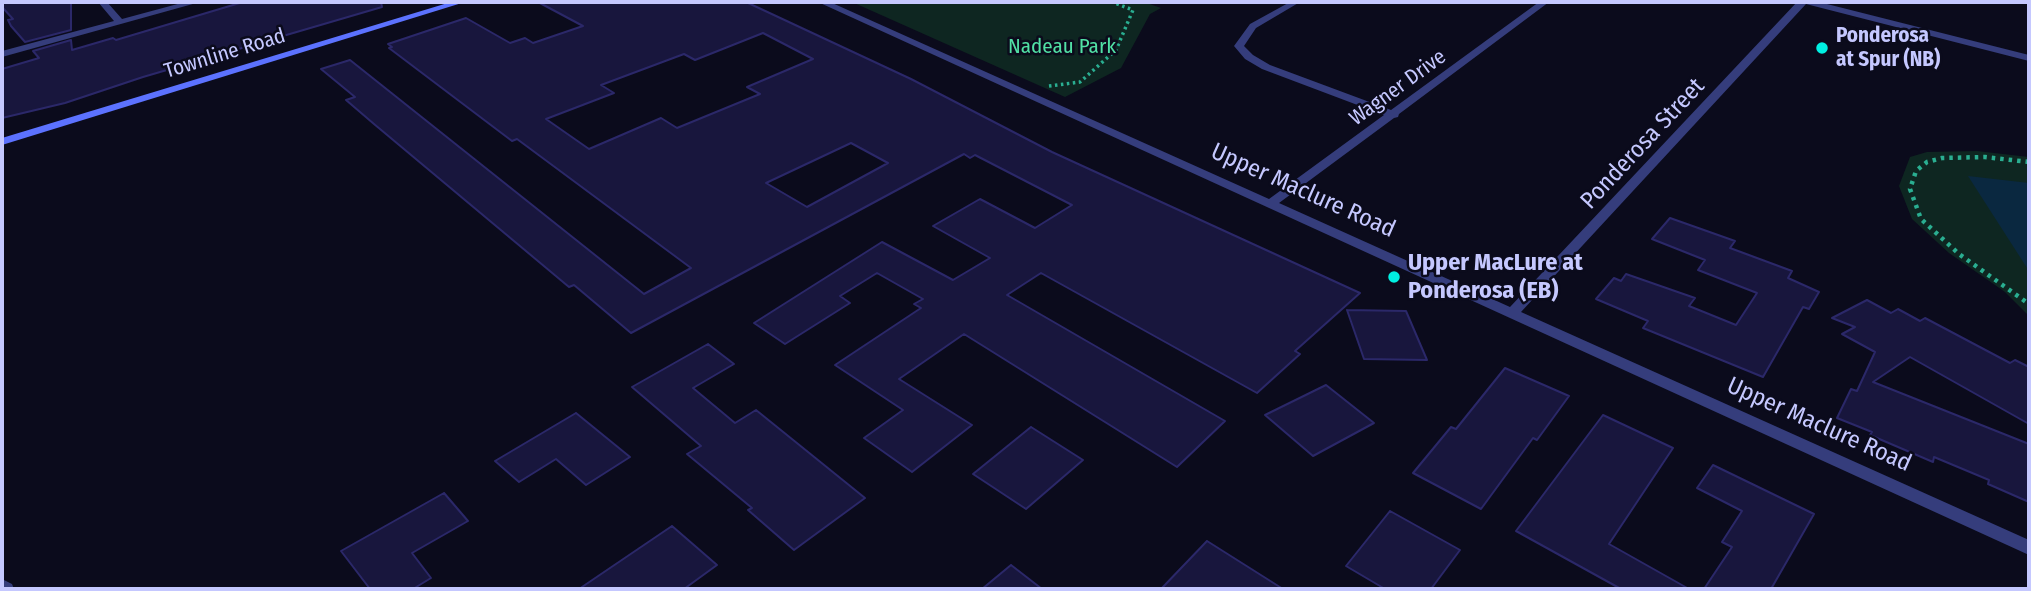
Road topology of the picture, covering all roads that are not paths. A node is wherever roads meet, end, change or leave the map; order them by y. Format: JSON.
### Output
{"nodes":[{"id":1,"x":102,"y":2,"type":"edge"},
{"id":2,"x":195,"y":2,"type":"edge"},
{"id":3,"x":460,"y":2,"type":"edge"},
{"id":4,"x":823,"y":2,"type":"edge"},
{"id":5,"x":1296,"y":2,"type":"edge"},
{"id":6,"x":1545,"y":2,"type":"edge"},
{"id":7,"x":1802,"y":2,"type":"edge"},
{"id":8,"x":1809,"y":2,"type":"edge"},
{"id":9,"x":120,"y":22,"type":"junction"},
{"id":10,"x":2,"y":54,"type":"edge"},
{"id":11,"x":2029,"y":58,"type":"edge"},
{"id":12,"x":1394,"y":115,"type":"junction"},
{"id":13,"x":2,"y":142,"type":"edge"},
{"id":14,"x":1271,"y":203,"type":"junction"},
{"id":15,"x":1512,"y":313,"type":"junction"},
{"id":16,"x":2029,"y":548,"type":"edge"}],
"edges":[{"from":1,"to":9,"type":"street"},
{"from":2,"to":9,"type":"street"},
{"from":3,"to":13,"type":"street","name":"Townline Road"},
{"from":4,"to":14,"type":"street","name":"Upper Maclure Road"},
{"from":5,"to":12,"type":"street"},
{"from":6,"to":12,"type":"street","name":"Wagner Drive"},
{"from":7,"to":15,"type":"street","name":"Ponderosa Street"},
{"from":8,"to":11,"type":"street"},
{"from":9,"to":10,"type":"street"},
{"from":12,"to":14,"type":"street","name":"Wagner Drive"},
{"from":14,"to":15,"type":"street","name":"Upper Maclure Road"},
{"from":15,"to":16,"type":"street","name":"Upper Maclure Road"}]}
